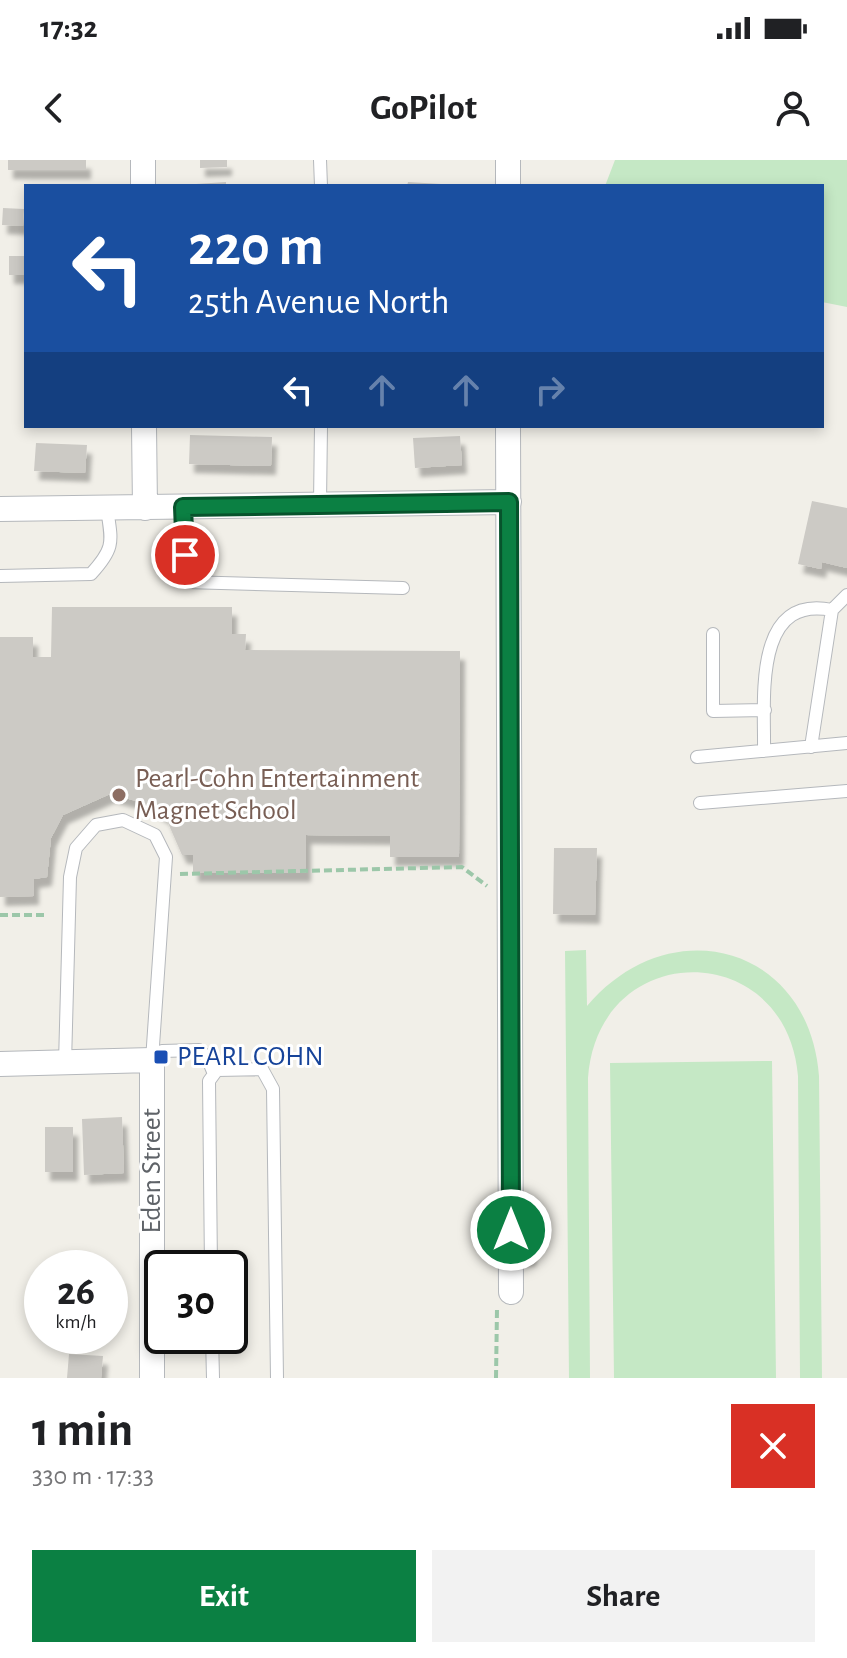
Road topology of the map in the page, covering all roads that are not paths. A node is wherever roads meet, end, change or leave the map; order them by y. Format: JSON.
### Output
{"nodes":[{"id":1,"x":143,"y":160,"type":"edge"},
{"id":2,"x":320,"y":160,"type":"edge"},
{"id":3,"x":508,"y":160,"type":"edge"},
{"id":4,"x":143,"y":184,"type":"edge"},
{"id":5,"x":321,"y":184,"type":"edge"},
{"id":6,"x":508,"y":184,"type":"edge"},
{"id":7,"x":144,"y":428,"type":"edge"},
{"id":8,"x":321,"y":428,"type":"edge"},
{"id":9,"x":508,"y":428,"type":"edge"},
{"id":10,"x":509,"y":502,"type":"junction"},
{"id":11,"x":320,"y":503,"type":"junction"},
{"id":12,"x":183,"y":507,"type":"junction"},
{"id":13,"x":145,"y":508,"type":"junction"},
{"id":14,"x":0,"y":509,"type":"edge"},
{"id":15,"x":107,"y":509,"type":"junction"},
{"id":16,"x":0,"y":576,"type":"edge"},
{"id":17,"x":403,"y":588,"type":"dead end"},
{"id":18,"x":847,"y":595,"type":"edge"},
{"id":19,"x":832,"y":610,"type":"junction"},
{"id":20,"x":713,"y":634,"type":"dead end"},
{"id":21,"x":765,"y":710,"type":"junction"},
{"id":22,"x":847,"y":743,"type":"edge"},
{"id":23,"x":811,"y":747,"type":"junction"},
{"id":24,"x":764,"y":751,"type":"junction"},
{"id":25,"x":697,"y":757,"type":"dead end"},
{"id":26,"x":847,"y":791,"type":"edge"},
{"id":27,"x":700,"y":803,"type":"dead end"},
{"id":28,"x":152,"y":1060,"type":"junction"},
{"id":29,"x":65,"y":1063,"type":"junction"},
{"id":30,"x":0,"y":1064,"type":"edge"},
{"id":31,"x":214,"y":1074,"type":"junction"},
{"id":32,"x":211,"y":1250,"type":"edge"},
{"id":33,"x":511,"y":1292,"type":"road end"},
{"id":34,"x":212,"y":1354,"type":"edge"},
{"id":35,"x":152,"y":1378,"type":"edge"},
{"id":36,"x":213,"y":1378,"type":"edge"},
{"id":37,"x":277,"y":1378,"type":"edge"}],
"edges":[{"from":1,"to":4,"type":"street"},
{"from":2,"to":5,"type":"lane"},
{"from":3,"to":6,"type":"street"},
{"from":7,"to":13,"type":"street"},
{"from":8,"to":11,"type":"lane"},
{"from":9,"to":10,"type":"street"},
{"from":10,"to":11,"type":"street"},
{"from":10,"to":33,"type":"street"},
{"from":11,"to":12,"type":"street"},
{"from":12,"to":13,"type":"street"},
{"from":12,"to":17,"type":"lane"},
{"from":13,"to":15,"type":"street"},
{"from":14,"to":15,"type":"street"},
{"from":15,"to":16,"type":"lane"},
{"from":18,"to":19,"type":"lane"},
{"from":19,"to":21,"type":"lane"},
{"from":19,"to":23,"type":"lane"},
{"from":20,"to":21,"type":"lane"},
{"from":21,"to":24,"type":"lane"},
{"from":22,"to":23,"type":"lane"},
{"from":23,"to":24,"type":"lane"},
{"from":24,"to":25,"type":"lane"},
{"from":26,"to":27,"type":"lane"},
{"from":28,"to":29,"type":"street"},
{"from":28,"to":29,"type":"lane"},
{"from":28,"to":31,"type":"lane"},
{"from":28,"to":35,"type":"street","name":"Eden Street"},
{"from":29,"to":30,"type":"street"},
{"from":31,"to":32,"type":"lane"},
{"from":31,"to":37,"type":"lane"},
{"from":34,"to":36,"type":"lane"}]}
